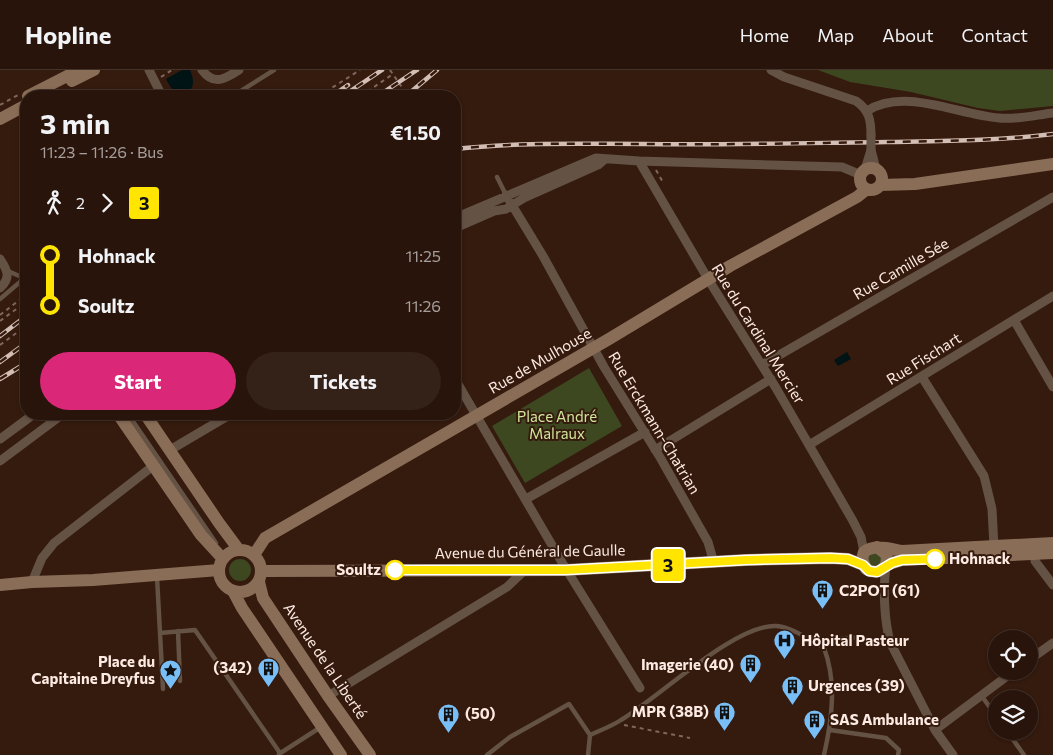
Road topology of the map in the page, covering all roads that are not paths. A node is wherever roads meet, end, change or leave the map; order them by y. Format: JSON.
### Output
{"nodes":[{"id":1,"x":79,"y":70,"type":"edge"},
{"id":2,"x":94,"y":70,"type":"edge"},
{"id":3,"x":149,"y":70,"type":"edge"},
{"id":4,"x":202,"y":70,"type":"edge"},
{"id":5,"x":239,"y":70,"type":"edge"},
{"id":6,"x":274,"y":70,"type":"edge"},
{"id":7,"x":771,"y":70,"type":"edge"},
{"id":8,"x":40,"y":90,"type":"edge"},
{"id":9,"x":55,"y":90,"type":"edge"},
{"id":10,"x":159,"y":90,"type":"edge"},
{"id":11,"x":242,"y":90,"type":"edge"},
{"id":12,"x":20,"y":101,"type":"edge"},
{"id":13,"x":20,"y":108,"type":"edge"},
{"id":14,"x":0,"y":111,"type":"edge"},
{"id":15,"x":866,"y":111,"type":"junction"},
{"id":16,"x":1053,"y":113,"type":"edge"},
{"id":17,"x":0,"y":118,"type":"edge"},
{"id":18,"x":605,"y":160,"type":"junction"},
{"id":19,"x":640,"y":162,"type":"junction"},
{"id":20,"x":1053,"y":164,"type":"edge"},
{"id":21,"x":497,"y":177,"type":"dead end"},
{"id":22,"x":870,"y":178,"type":"junction"},
{"id":23,"x":506,"y":195,"type":"junction"},
{"id":24,"x":1053,"y":197,"type":"edge"},
{"id":25,"x":512,"y":206,"type":"junction"},
{"id":26,"x":461,"y":215,"type":"edge"},
{"id":27,"x":461,"y":225,"type":"edge"},
{"id":28,"x":0,"y":260,"type":"edge"},
{"id":29,"x":5,"y":272,"type":"edge"},
{"id":30,"x":20,"y":277,"type":"edge"},
{"id":31,"x":708,"y":279,"type":"junction"},
{"id":32,"x":20,"y":282,"type":"edge"},
{"id":33,"x":0,"y":288,"type":"edge"},
{"id":34,"x":1053,"y":296,"type":"edge"},
{"id":35,"x":0,"y":299,"type":"edge"},
{"id":36,"x":1014,"y":320,"type":"junction"},
{"id":37,"x":593,"y":348,"type":"junction"},
{"id":38,"x":762,"y":365,"type":"junction"},
{"id":39,"x":922,"y":377,"type":"junction"},
{"id":40,"x":770,"y":379,"type":"junction"},
{"id":41,"x":1053,"y":387,"type":"edge"},
{"id":42,"x":461,"y":389,"type":"edge"},
{"id":43,"x":477,"y":416,"type":"junction"},
{"id":44,"x":26,"y":420,"type":"edge"},
{"id":45,"x":55,"y":420,"type":"edge"},
{"id":46,"x":122,"y":420,"type":"edge"},
{"id":47,"x":132,"y":420,"type":"edge"},
{"id":48,"x":148,"y":420,"type":"edge"},
{"id":49,"x":221,"y":420,"type":"edge"},
{"id":50,"x":644,"y":432,"type":"junction"},
{"id":51,"x":0,"y":439,"type":"edge"},
{"id":52,"x":809,"y":445,"type":"junction"},
{"id":53,"x":170,"y":450,"type":"junction"},
{"id":54,"x":655,"y":450,"type":"junction"},
{"id":55,"x":0,"y":461,"type":"edge"},
{"id":56,"x":153,"y":466,"type":"junction"},
{"id":57,"x":526,"y":499,"type":"junction"},
{"id":58,"x":853,"y":521,"type":"junction"},
{"id":59,"x":1053,"y":543,"type":"edge"},
{"id":60,"x":877,"y":547,"type":"junction"},
{"id":61,"x":994,"y":547,"type":"junction"},
{"id":62,"x":238,"y":550,"type":"junction"},
{"id":63,"x":864,"y":552,"type":"junction"},
{"id":64,"x":1053,"y":553,"type":"edge"},
{"id":65,"x":1036,"y":554,"type":"junction"},
{"id":66,"x":254,"y":555,"type":"junction"},
{"id":67,"x":830,"y":558,"type":"junction"},
{"id":68,"x":222,"y":562,"type":"junction"},
{"id":69,"x":714,"y":562,"type":"junction"},
{"id":70,"x":886,"y":565,"type":"junction"},
{"id":71,"x":866,"y":568,"type":"junction"},
{"id":72,"x":525,"y":570,"type":"junction"},
{"id":73,"x":566,"y":570,"type":"junction"},
{"id":74,"x":156,"y":576,"type":"junction"},
{"id":75,"x":260,"y":576,"type":"junction"},
{"id":76,"x":93,"y":580,"type":"junction"},
{"id":77,"x":32,"y":582,"type":"junction"},
{"id":78,"x":0,"y":585,"type":"edge"},
{"id":79,"x":1053,"y":585,"type":"edge"},
{"id":80,"x":0,"y":591,"type":"edge"},
{"id":81,"x":233,"y":591,"type":"junction"},
{"id":82,"x":886,"y":602,"type":"junction"},
{"id":83,"x":178,"y":631,"type":"junction"},
{"id":84,"x":160,"y":633,"type":"junction"},
{"id":85,"x":863,"y":637,"type":"dead end"},
{"id":86,"x":1053,"y":643,"type":"edge"},
{"id":87,"x":824,"y":648,"type":"junction"},
{"id":88,"x":1038,"y":654,"type":"edge"},
{"id":89,"x":1002,"y":680,"type":"edge"},
{"id":90,"x":180,"y":681,"type":"dead end"},
{"id":91,"x":640,"y":688,"type":"dead end"},
{"id":92,"x":163,"y":689,"type":"dead end"},
{"id":93,"x":981,"y":695,"type":"junction"},
{"id":94,"x":328,"y":696,"type":"junction"},
{"id":95,"x":988,"y":705,"type":"edge"},
{"id":96,"x":322,"y":727,"type":"junction"},
{"id":97,"x":830,"y":730,"type":"junction"},
{"id":98,"x":934,"y":730,"type":"junction"},
{"id":99,"x":590,"y":735,"type":"junction"},
{"id":100,"x":1013,"y":740,"type":"edge"},
{"id":101,"x":279,"y":754,"type":"edge"},
{"id":102,"x":341,"y":755,"type":"edge"},
{"id":103,"x":370,"y":755,"type":"edge"},
{"id":104,"x":487,"y":755,"type":"edge"},
{"id":105,"x":588,"y":755,"type":"edge"},
{"id":106,"x":824,"y":755,"type":"edge"},
{"id":107,"x":898,"y":755,"type":"edge"},
{"id":108,"x":953,"y":755,"type":"edge"},
{"id":109,"x":1024,"y":755,"type":"edge"}],
"edges":[{"from":1,"to":8,"type":"main road"},
{"from":2,"to":9,"type":"main road"},
{"from":3,"to":10,"type":"street"},
{"from":4,"to":5,"type":"street"},
{"from":6,"to":11,"type":"lane"},
{"from":7,"to":15,"type":"street"},
{"from":12,"to":14,"type":"main road"},
{"from":13,"to":17,"type":"main road"},
{"from":15,"to":16,"type":"street"},
{"from":15,"to":22,"type":"street","bridge":true},
{"from":18,"to":19,"type":"street"},
{"from":18,"to":23,"type":"street"},
{"from":18,"to":25,"type":"street"},
{"from":19,"to":22,"type":"street"},
{"from":19,"to":31,"type":"street","name":"Rue du Cardinal Mercier"},
{"from":20,"to":22,"type":"main road"},
{"from":21,"to":23,"type":"lane"},
{"from":22,"to":31,"type":"main road","name":"Rue de Mulhouse"},
{"from":23,"to":25,"type":"street","name":"Rue Erckmann-Chatrian"},
{"from":23,"to":26,"type":"street"},
{"from":24,"to":38,"type":"street","name":"Rue Camille Sée"},
{"from":25,"to":27,"type":"street"},
{"from":25,"to":37,"type":"street","name":"Rue Erckmann-Chatrian"},
{"from":28,"to":29,"type":"street"},
{"from":29,"to":30,"type":"lane"},
{"from":29,"to":33,"type":"street"},
{"from":31,"to":37,"type":"main road","name":"Rue de Mulhouse"},
{"from":31,"to":38,"type":"street","name":"Rue du Cardinal Mercier"},
{"from":32,"to":35,"type":"lane"},
{"from":34,"to":36,"type":"street","name":"Rue Fischart"},
{"from":36,"to":39,"type":"street","name":"Rue Fischart"},
{"from":36,"to":41,"type":"street"},
{"from":37,"to":43,"type":"main road","name":"Rue de Mulhouse"},
{"from":37,"to":50,"type":"street","name":"Rue Erckmann-Chatrian"},
{"from":38,"to":40,"type":"street","name":"Rue du Cardinal Mercier"},
{"from":39,"to":52,"type":"street","name":"Rue Fischart"},
{"from":39,"to":61,"type":"street"},
{"from":40,"to":52,"type":"street","name":"Rue du Cardinal Mercier"},
{"from":40,"to":54,"type":"street"},
{"from":42,"to":43,"type":"street"},
{"from":43,"to":57,"type":"street"},
{"from":43,"to":66,"type":"main road","name":"Rue de Mulhouse"},
{"from":44,"to":51,"type":"street"},
{"from":45,"to":55,"type":"street"},
{"from":46,"to":56,"type":"main road"},
{"from":47,"to":68,"type":"lane"},
{"from":48,"to":53,"type":"main road"},
{"from":49,"to":53,"type":"street"},
{"from":50,"to":54,"type":"street","name":"Rue Erckmann-Chatrian"},
{"from":50,"to":57,"type":"street"},
{"from":52,"to":58,"type":"street","name":"Rue du Cardinal Mercier"},
{"from":53,"to":62,"type":"main road"},
{"from":54,"to":69,"type":"street","name":"Rue Erckmann-Chatrian"},
{"from":56,"to":68,"type":"main road"},
{"from":56,"to":77,"type":"street"},
{"from":57,"to":73,"type":"street"},
{"from":58,"to":60,"type":"street","name":"Rue du Cardinal Mercier"},
{"from":58,"to":63,"type":"street","name":"Rue du Cardinal Mercier"},
{"from":59,"to":61,"type":"main road"},
{"from":60,"to":61,"type":"main road"},
{"from":60,"to":63,"type":"main road"},
{"from":60,"to":70,"type":"main road"},
{"from":62,"to":66,"type":"main road"},
{"from":62,"to":68,"type":"main road"},
{"from":63,"to":67,"type":"main road","name":"Avenue du Général de Gaulle"},
{"from":63,"to":71,"type":"main road"},
{"from":64,"to":65,"type":"main road"},
{"from":65,"to":70,"type":"main road"},
{"from":65,"to":79,"type":"street"},
{"from":66,"to":75,"type":"main road"},
{"from":67,"to":69,"type":"main road","name":"Avenue du Général de Gaulle"},
{"from":67,"to":71,"type":"main road","name":"Avenue du Général de Gaulle"},
{"from":68,"to":74,"type":"main road"},
{"from":68,"to":81,"type":"main road"},
{"from":69,"to":73,"type":"main road","name":"Avenue du Général de Gaulle"},
{"from":70,"to":71,"type":"main road"},
{"from":70,"to":82,"type":"street"},
{"from":71,"to":82,"type":"street"},
{"from":72,"to":73,"type":"main road","name":"Avenue du Général de Gaulle"},
{"from":72,"to":75,"type":"main road","name":"Avenue du Général de Gaulle"},
{"from":72,"to":94,"type":"street"},
{"from":73,"to":91,"type":"street"},
{"from":74,"to":76,"type":"main road"},
{"from":74,"to":84,"type":"lane"},
{"from":75,"to":81,"type":"main road"},
{"from":75,"to":94,"type":"main road","name":"Avenue de la Liberté"},
{"from":76,"to":77,"type":"main road"},
{"from":76,"to":80,"type":"main road"},
{"from":77,"to":78,"type":"main road"},
{"from":81,"to":96,"type":"main road"},
{"from":82,"to":98,"type":"street"},
{"from":83,"to":84,"type":"lane"},
{"from":83,"to":90,"type":"lane"},
{"from":83,"to":101,"type":"lane"},
{"from":84,"to":92,"type":"lane"},
{"from":85,"to":87,"type":"lane"},
{"from":86,"to":88,"type":"street"},
{"from":87,"to":97,"type":"lane"},
{"from":87,"to":99,"type":"lane"},
{"from":89,"to":93,"type":"street"},
{"from":93,"to":95,"type":"lane"},
{"from":93,"to":98,"type":"street"},
{"from":94,"to":103,"type":"main road","name":"Avenue de la Liberté"},
{"from":96,"to":101,"type":"lane"},
{"from":96,"to":102,"type":"main road"},
{"from":97,"to":106,"type":"lane"},
{"from":97,"to":107,"type":"lane"},
{"from":98,"to":108,"type":"street"},
{"from":99,"to":104,"type":"lane"},
{"from":99,"to":105,"type":"lane"},
{"from":100,"to":109,"type":"lane"}]}
